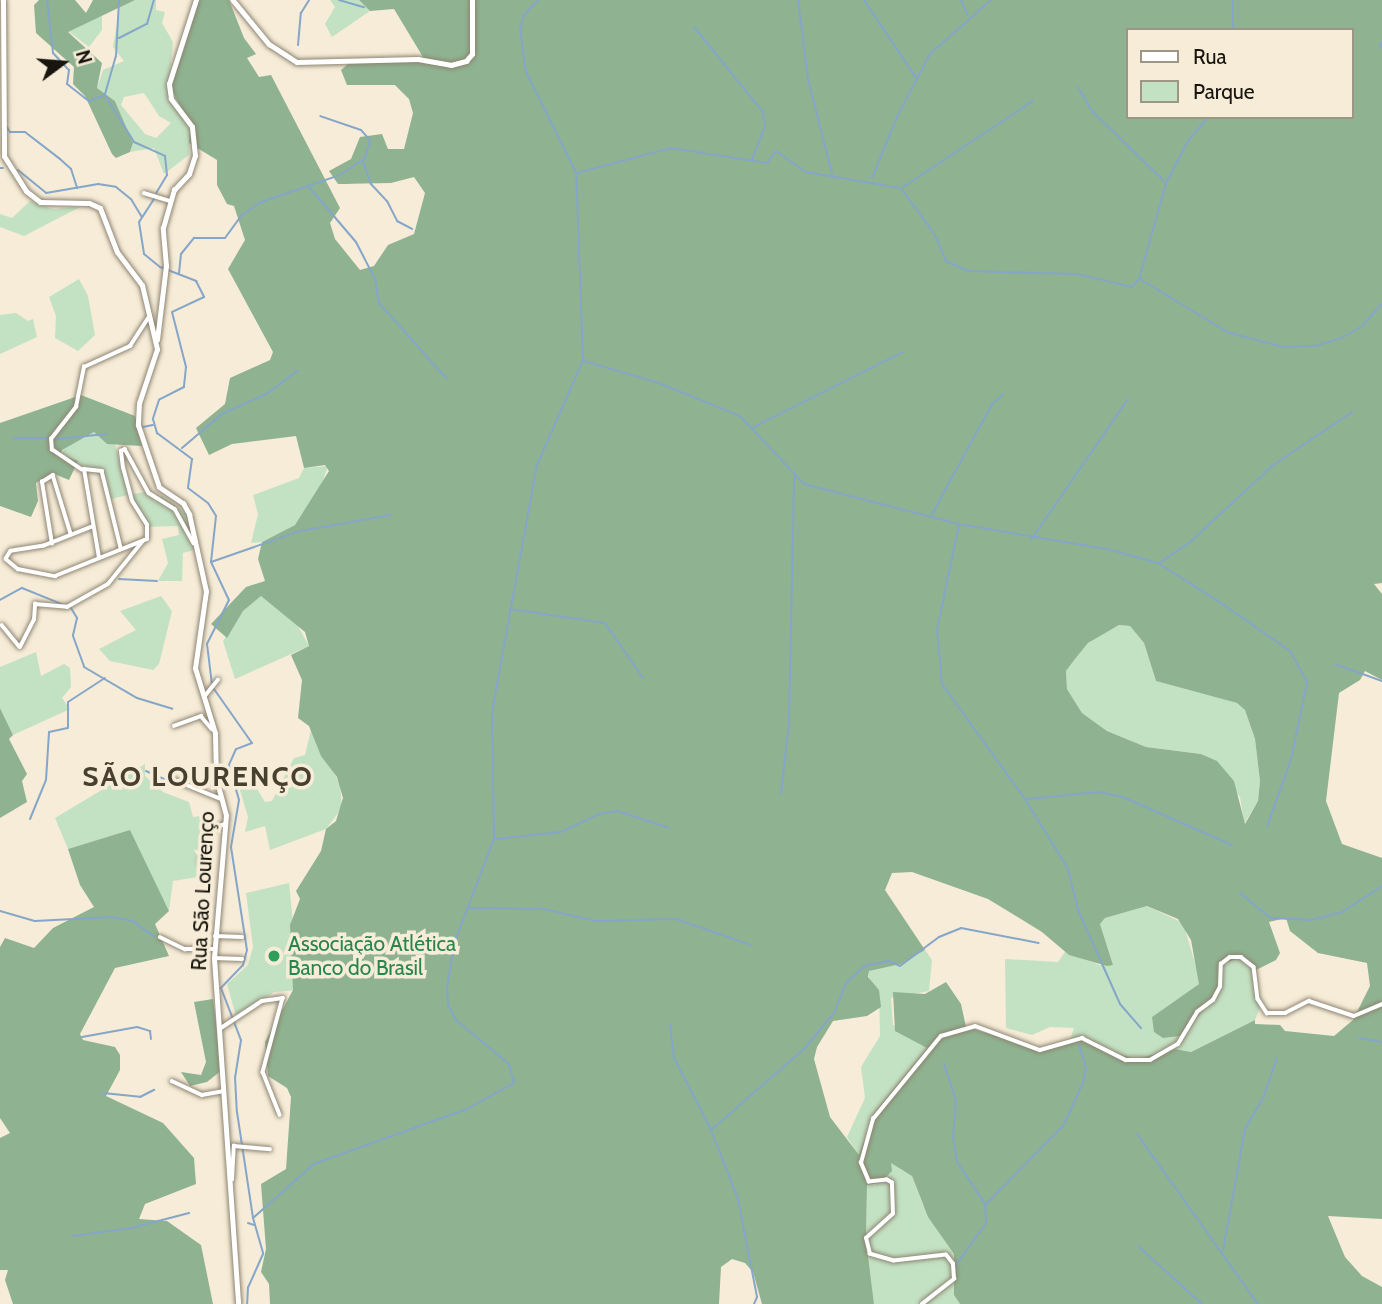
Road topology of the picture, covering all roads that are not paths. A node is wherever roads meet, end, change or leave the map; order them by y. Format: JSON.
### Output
{"nodes":[{"id":1,"x":3,"y":0,"type":"edge"},
{"id":2,"x":195,"y":0,"type":"edge"},
{"id":3,"x":233,"y":0,"type":"edge"},
{"id":4,"x":472,"y":0,"type":"edge"},
{"id":5,"x":144,"y":193,"type":"dead end"},
{"id":6,"x":171,"y":201,"type":"junction"},
{"id":7,"x":151,"y":313,"type":"junction"},
{"id":8,"x":157,"y":340,"type":"junction"},
{"id":9,"x":82,"y":470,"type":"junction"},
{"id":10,"x":92,"y":527,"type":"junction"},
{"id":11,"x":71,"y":534,"type":"junction"},
{"id":12,"x":143,"y":541,"type":"junction"},
{"id":13,"x":52,"y":544,"type":"junction"},
{"id":14,"x":121,"y":548,"type":"junction"},
{"id":15,"x":197,"y":548,"type":"junction"},
{"id":16,"x":99,"y":558,"type":"junction"},
{"id":17,"x":2,"y":625,"type":"dead end"},
{"id":18,"x":217,"y":682,"type":"dead end"},
{"id":19,"x":204,"y":697,"type":"junction"},
{"id":20,"x":174,"y":726,"type":"dead end"},
{"id":21,"x":215,"y":733,"type":"junction"},
{"id":22,"x":172,"y":779,"type":"dead end"},
{"id":23,"x":223,"y":800,"type":"junction"},
{"id":24,"x":225,"y":824,"type":"junction"},
{"id":25,"x":201,"y":863,"type":"dead end"},
{"id":26,"x":215,"y":936,"type":"junction"},
{"id":27,"x":160,"y":937,"type":"dead end"},
{"id":28,"x":242,"y":937,"type":"dead end"},
{"id":29,"x":214,"y":949,"type":"junction"},
{"id":30,"x":214,"y":958,"type":"junction"},
{"id":31,"x":242,"y":960,"type":"dead end"},
{"id":32,"x":1382,"y":1004,"type":"edge"},
{"id":33,"x":221,"y":1028,"type":"junction"},
{"id":34,"x":172,"y":1080,"type":"dead end"},
{"id":35,"x":226,"y":1090,"type":"junction"},
{"id":36,"x":280,"y":1115,"type":"dead end"},
{"id":37,"x":270,"y":1149,"type":"dead end"},
{"id":38,"x":232,"y":1180,"type":"junction"},
{"id":39,"x":239,"y":1304,"type":"edge"},
{"id":40,"x":922,"y":1304,"type":"edge"}],
"edges":[{"from":1,"to":7,"type":"main road"},
{"from":2,"to":6,"type":"street"},
{"from":3,"to":4,"type":"street"},
{"from":5,"to":6,"type":"street"},
{"from":6,"to":8,"type":"street"},
{"from":7,"to":8,"type":"main road"},
{"from":7,"to":9,"type":"street"},
{"from":8,"to":15,"type":"main road","name":"Rua São Lourenço"},
{"from":9,"to":10,"type":"street"},
{"from":9,"to":14,"type":"street"},
{"from":10,"to":11,"type":"street"},
{"from":10,"to":16,"type":"street"},
{"from":11,"to":13,"type":"street"},
{"from":11,"to":13,"type":"street"},
{"from":12,"to":14,"type":"street"},
{"from":12,"to":15,"type":"street"},
{"from":12,"to":17,"type":"street"},
{"from":13,"to":16,"type":"street"},
{"from":14,"to":16,"type":"street"},
{"from":15,"to":19,"type":"main road","name":"Rua São Lourenço"},
{"from":18,"to":19,"type":"street"},
{"from":19,"to":21,"type":"main road","name":"Rua São Lourenço"},
{"from":20,"to":21,"type":"street"},
{"from":21,"to":23,"type":"main road","name":"Rua São Lourenço"},
{"from":22,"to":23,"type":"street"},
{"from":23,"to":24,"type":"main road","name":"Rua São Lourenço"},
{"from":24,"to":25,"type":"street"},
{"from":24,"to":26,"type":"main road","name":"Rua São Lourenço"},
{"from":26,"to":28,"type":"street"},
{"from":26,"to":29,"type":"main road","name":"Rua São Lourenço"},
{"from":27,"to":29,"type":"street"},
{"from":29,"to":30,"type":"main road","name":"Rua São Lourenço"},
{"from":30,"to":31,"type":"street"},
{"from":30,"to":33,"type":"main road","name":"Rua São Lourenço"},
{"from":32,"to":40,"type":"street"},
{"from":33,"to":35,"type":"main road","name":"Rua São Lourenço"},
{"from":33,"to":36,"type":"street"},
{"from":34,"to":35,"type":"street"},
{"from":35,"to":38,"type":"main road","name":"Rua São Lourenço"},
{"from":37,"to":38,"type":"street"},
{"from":38,"to":39,"type":"main road","name":"Rua São Lourenço"}]}
